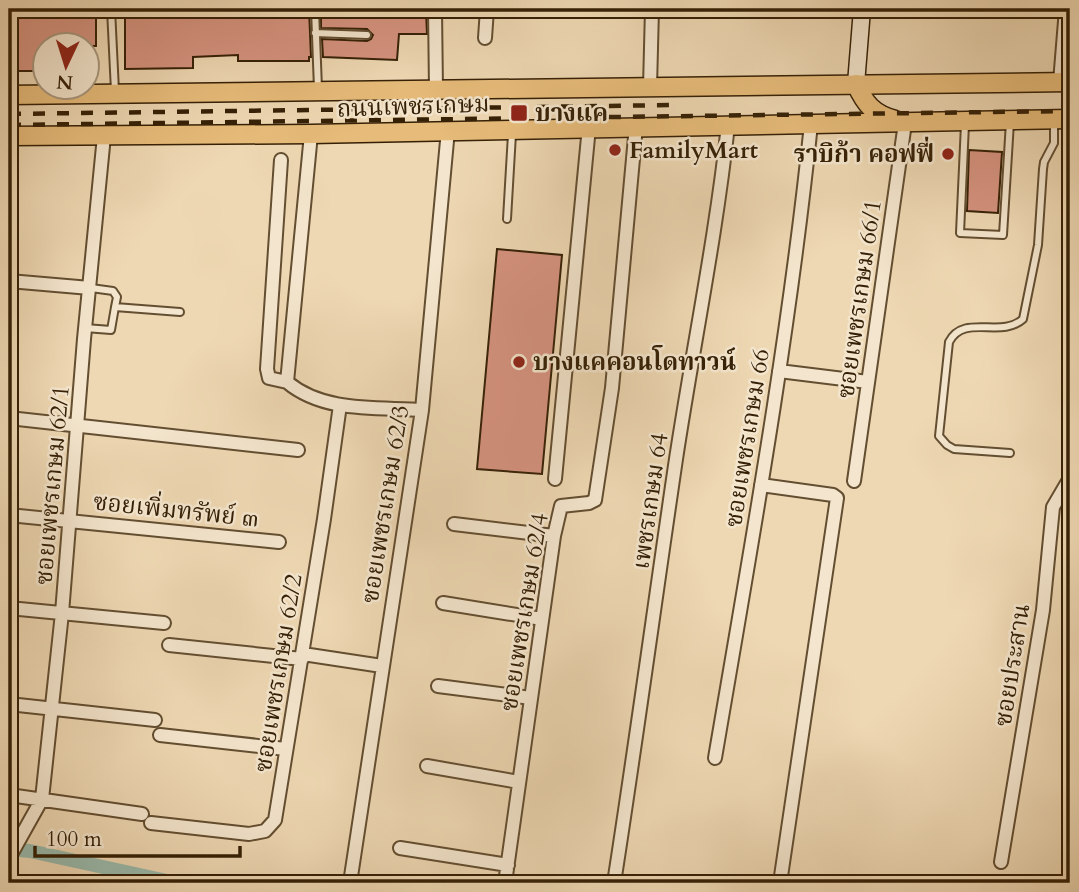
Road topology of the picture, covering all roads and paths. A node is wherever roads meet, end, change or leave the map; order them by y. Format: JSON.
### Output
{"nodes":[{"id":1,"x":111,"y":9,"type":"edge"},
{"id":2,"x":315,"y":9,"type":"edge"},
{"id":3,"x":435,"y":9,"type":"edge"},
{"id":4,"x":487,"y":9,"type":"edge"},
{"id":5,"x":652,"y":9,"type":"edge"},
{"id":6,"x":862,"y":9,"type":"edge"},
{"id":7,"x":1066,"y":9,"type":"edge"},
{"id":8,"x":315,"y":33,"type":"junction"},
{"id":9,"x":367,"y":36,"type":"dead end"},
{"id":10,"x":485,"y":38,"type":"dead end"},
{"id":11,"x":1065,"y":82,"type":"edge"},
{"id":12,"x":856,"y":85,"type":"junction"},
{"id":13,"x":650,"y":87,"type":"junction"},
{"id":14,"x":436,"y":90,"type":"junction"},
{"id":15,"x":318,"y":91,"type":"junction"},
{"id":16,"x":115,"y":93,"type":"junction"},
{"id":17,"x":9,"y":95,"type":"edge"},
{"id":18,"x":1062,"y":119,"type":"edge"},
{"id":19,"x":1010,"y":120,"type":"junction"},
{"id":20,"x":965,"y":122,"type":"junction"},
{"id":21,"x":905,"y":123,"type":"junction"},
{"id":22,"x":811,"y":124,"type":"junction"},
{"id":23,"x":728,"y":125,"type":"junction"},
{"id":24,"x":636,"y":126,"type":"junction"},
{"id":25,"x":589,"y":127,"type":"junction"},
{"id":26,"x":512,"y":128,"type":"junction"},
{"id":27,"x":448,"y":130,"type":"junction"},
{"id":28,"x":311,"y":134,"type":"junction"},
{"id":29,"x":9,"y":136,"type":"edge"},
{"id":30,"x":104,"y":136,"type":"junction"},
{"id":31,"x":281,"y":160,"type":"dead end"},
{"id":32,"x":507,"y":219,"type":"dead end"},
{"id":33,"x":9,"y":281,"type":"edge"},
{"id":34,"x":90,"y":288,"type":"junction"},
{"id":35,"x":272,"y":293,"type":"junction"},
{"id":36,"x":295,"y":294,"type":"junction"},
{"id":37,"x":116,"y":307,"type":"junction"},
{"id":38,"x":180,"y":312,"type":"dead end"},
{"id":39,"x":86,"y":328,"type":"junction"},
{"id":40,"x":268,"y":341,"type":"junction"},
{"id":41,"x":290,"y":342,"type":"junction"},
{"id":42,"x":779,"y":371,"type":"junction"},
{"id":43,"x":287,"y":382,"type":"junction"},
{"id":44,"x":868,"y":382,"type":"junction"},
{"id":45,"x":340,"y":405,"type":"junction"},
{"id":46,"x":422,"y":410,"type":"junction"},
{"id":47,"x":9,"y":418,"type":"edge"},
{"id":48,"x":78,"y":426,"type":"junction"},
{"id":49,"x":298,"y":450,"type":"dead end"},
{"id":50,"x":1010,"y":453,"type":"dead end"},
{"id":51,"x":1070,"y":478,"type":"edge"},
{"id":52,"x":555,"y":479,"type":"dead end"},
{"id":53,"x":854,"y":481,"type":"dead end"},
{"id":54,"x":761,"y":485,"type":"junction"},
{"id":55,"x":9,"y":515,"type":"edge"},
{"id":56,"x":70,"y":521,"type":"junction"},
{"id":57,"x":454,"y":524,"type":"dead end"},
{"id":58,"x":554,"y":536,"type":"junction"},
{"id":59,"x":279,"y":542,"type":"dead end"},
{"id":60,"x":443,"y":603,"type":"dead end"},
{"id":61,"x":9,"y":608,"type":"edge"},
{"id":62,"x":62,"y":614,"type":"junction"},
{"id":63,"x":542,"y":619,"type":"junction"},
{"id":64,"x":163,"y":623,"type":"dead end"},
{"id":65,"x":169,"y":645,"type":"dead end"},
{"id":66,"x":302,"y":657,"type":"junction"},
{"id":67,"x":382,"y":666,"type":"junction"},
{"id":68,"x":438,"y":685,"type":"dead end"},
{"id":69,"x":531,"y":698,"type":"junction"},
{"id":70,"x":9,"y":704,"type":"edge"},
{"id":71,"x":52,"y":709,"type":"junction"},
{"id":72,"x":155,"y":719,"type":"dead end"},
{"id":73,"x":160,"y":735,"type":"dead end"},
{"id":74,"x":286,"y":749,"type":"junction"},
{"id":75,"x":715,"y":758,"type":"dead end"},
{"id":76,"x":427,"y":766,"type":"dead end"},
{"id":77,"x":519,"y":782,"type":"junction"},
{"id":78,"x":9,"y":795,"type":"edge"},
{"id":79,"x":42,"y":799,"type":"junction"},
{"id":80,"x":400,"y":848,"type":"dead end"},
{"id":81,"x":9,"y":858,"type":"edge"},
{"id":82,"x":1001,"y":862,"type":"dead end"},
{"id":83,"x":508,"y":865,"type":"junction"},
{"id":84,"x":781,"y":882,"type":"edge"},
{"id":85,"x":350,"y":883,"type":"edge"},
{"id":86,"x":505,"y":883,"type":"edge"},
{"id":87,"x":614,"y":883,"type":"edge"}],
"edges":[{"from":1,"to":16,"type":"lane"},
{"from":2,"to":8,"type":"lane"},
{"from":3,"to":14,"type":"street"},
{"from":4,"to":10,"type":"street"},
{"from":5,"to":13,"type":"street"},
{"from":6,"to":12,"type":"main road"},
{"from":7,"to":11,"type":"street"},
{"from":8,"to":9,"type":"lane"},
{"from":8,"to":15,"type":"lane"},
{"from":11,"to":12,"type":"main road","name":"ถนนเพชรเกษม"},
{"from":12,"to":13,"type":"main road","name":"ถนนเพชรเกษม"},
{"from":12,"to":21,"type":"main road"},
{"from":13,"to":14,"type":"main road","name":"ถนนเพชรเกษม"},
{"from":14,"to":15,"type":"main road","name":"ถนนเพชรเกษม"},
{"from":15,"to":16,"type":"main road","name":"ถนนเพชรเกษม"},
{"from":16,"to":17,"type":"main road","name":"ถนนเพชรเกษม"},
{"from":18,"to":19,"type":"main road","name":"ถนนเพชรเกษม"},
{"from":18,"to":50,"type":"lane"},
{"from":19,"to":20,"type":"main road","name":"ถนนเพชรเกษม"},
{"from":19,"to":20,"type":"lane"},
{"from":20,"to":21,"type":"main road","name":"ถนนเพชรเกษม"},
{"from":21,"to":22,"type":"main road","name":"ถนนเพชรเกษม"},
{"from":21,"to":44,"type":"street","name":"ซอยเพชรเกษม 66/1"},
{"from":22,"to":23,"type":"main road","name":"ถนนเพชรเกษม"},
{"from":22,"to":42,"type":"street","name":"ซอยเพชรเกษม 66"},
{"from":23,"to":24,"type":"main road","name":"ถนนเพชรเกษม"},
{"from":23,"to":87,"type":"street","name":"เพชรเกษม 64"},
{"from":24,"to":25,"type":"main road","name":"ถนนเพชรเกษม"},
{"from":24,"to":58,"type":"street","name":"ซอยเพชรเกษม 62/4"},
{"from":25,"to":26,"type":"main road","name":"ถนนเพชรเกษม"},
{"from":25,"to":52,"type":"street"},
{"from":26,"to":27,"type":"main road","name":"ถนนเพชรเกษม"},
{"from":26,"to":32,"type":"lane"},
{"from":27,"to":28,"type":"main road","name":"ถนนเพชรเกษม"},
{"from":27,"to":46,"type":"street","name":"ซอยเพชรเกษม 62/3"},
{"from":28,"to":30,"type":"main road","name":"ถนนเพชรเกษม"},
{"from":28,"to":36,"type":"street"},
{"from":29,"to":30,"type":"main road","name":"ถนนเพชรเกษม"},
{"from":30,"to":34,"type":"street","name":"ซอยเพชรเกษม 62/1"},
{"from":31,"to":35,"type":"street"},
{"from":33,"to":34,"type":"street"},
{"from":34,"to":37,"type":"lane"},
{"from":34,"to":39,"type":"street","name":"ซอยเพชรเกษม 62/1"},
{"from":35,"to":36,"type":"street"},
{"from":35,"to":40,"type":"street"},
{"from":36,"to":41,"type":"street"},
{"from":37,"to":38,"type":"lane"},
{"from":37,"to":39,"type":"lane"},
{"from":39,"to":48,"type":"street","name":"ซอยเพชรเกษม 62/1"},
{"from":40,"to":41,"type":"street"},
{"from":40,"to":43,"type":"street"},
{"from":41,"to":43,"type":"street"},
{"from":42,"to":44,"type":"street"},
{"from":42,"to":54,"type":"street","name":"ซอยเพชรเกษม 66"},
{"from":43,"to":45,"type":"street"},
{"from":44,"to":53,"type":"street","name":"ซอยเพชรเกษม 66/1"},
{"from":45,"to":46,"type":"street"},
{"from":45,"to":66,"type":"street","name":"ซอยเพชรเกษม 62/2"},
{"from":46,"to":67,"type":"street","name":"ซอยเพชรเกษม 62/3"},
{"from":47,"to":48,"type":"street"},
{"from":48,"to":49,"type":"street"},
{"from":48,"to":56,"type":"street","name":"ซอยเพชรเกษม 62/1"},
{"from":51,"to":82,"type":"street","name":"ซอยประสาน"},
{"from":54,"to":75,"type":"street","name":"ซอยเพชรเกษม 66"},
{"from":54,"to":84,"type":"street"},
{"from":55,"to":56,"type":"street","name":"ซอยเพิ่มทรัพย์ ๓"},
{"from":56,"to":59,"type":"street","name":"ซอยเพิ่มทรัพย์ ๓"},
{"from":56,"to":62,"type":"street","name":"ซอยเพชรเกษม 62/1"},
{"from":57,"to":58,"type":"street"},
{"from":58,"to":63,"type":"street","name":"ซอยเพชรเกษม 62/4"},
{"from":60,"to":63,"type":"street"},
{"from":61,"to":62,"type":"street"},
{"from":62,"to":64,"type":"street"},
{"from":62,"to":71,"type":"street","name":"ซอยเพชรเกษม 62/1"},
{"from":63,"to":69,"type":"street","name":"ซอยเพชรเกษม 62/4"},
{"from":65,"to":66,"type":"street"},
{"from":66,"to":67,"type":"street"},
{"from":66,"to":74,"type":"street","name":"ซอยเพชรเกษม 62/2"},
{"from":67,"to":85,"type":"street","name":"ซอยเพชรเกษม 62/3"},
{"from":68,"to":69,"type":"street"},
{"from":69,"to":77,"type":"street","name":"ซอยเพชรเกษม 62/4"},
{"from":70,"to":71,"type":"street"},
{"from":71,"to":72,"type":"street"},
{"from":71,"to":79,"type":"street","name":"ซอยเพชรเกษม 62/1"},
{"from":73,"to":74,"type":"street"},
{"from":74,"to":79,"type":"street","name":"ซอยเพชรเกษม 62/2"},
{"from":76,"to":77,"type":"street"},
{"from":77,"to":83,"type":"street","name":"ซอยเพชรเกษม 62/4"},
{"from":78,"to":79,"type":"street"},
{"from":79,"to":81,"type":"street","name":"ซอยเพชรเกษม 62/1"},
{"from":80,"to":83,"type":"street"},
{"from":83,"to":86,"type":"street","name":"ซอยเพชรเกษม 62/4"}]}
